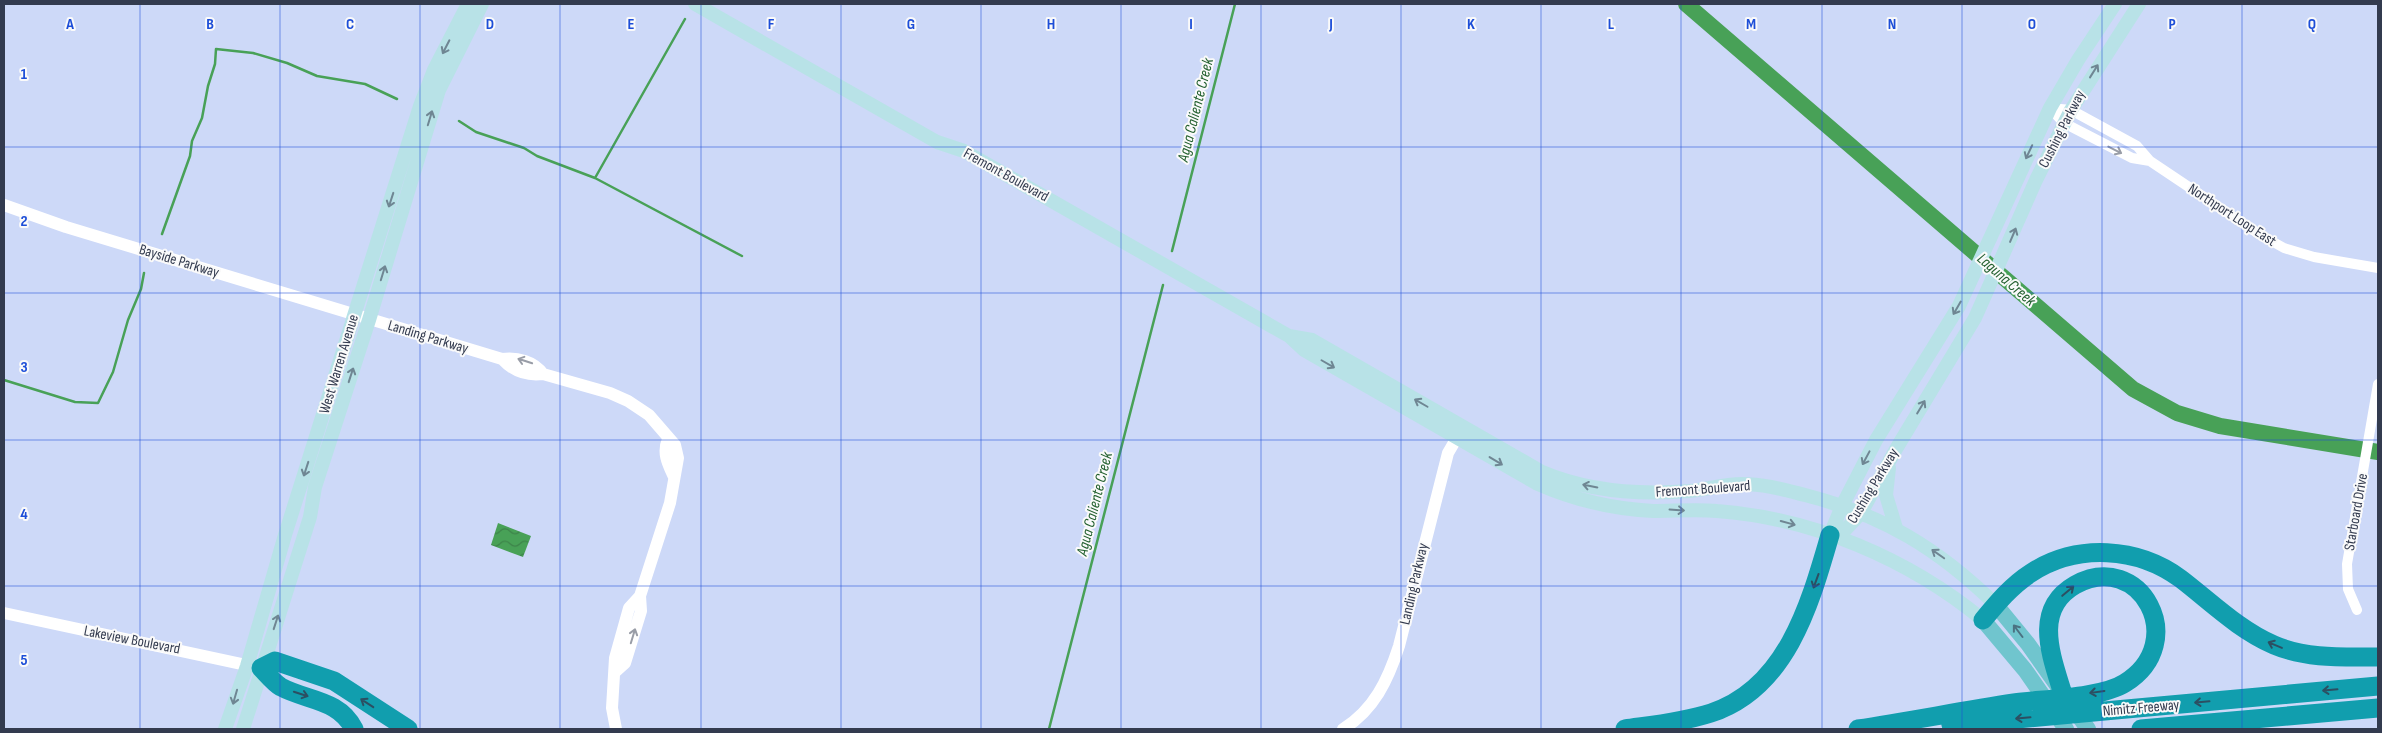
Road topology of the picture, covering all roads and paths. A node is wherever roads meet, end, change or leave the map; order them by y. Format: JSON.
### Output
{"nodes":[{"id":1,"x":468,"y":4,"type":"edge"},
{"id":2,"x":482,"y":4,"type":"edge"},
{"id":3,"x":695,"y":4,"type":"edge"},
{"id":4,"x":2115,"y":4,"type":"edge"},
{"id":5,"x":2138,"y":4,"type":"edge"},
{"id":6,"x":2050,"y":108,"type":"junction"},
{"id":7,"x":2071,"y":110,"type":"junction"},
{"id":8,"x":2064,"y":123,"type":"junction"},
{"id":9,"x":2150,"y":161,"type":"junction"},
{"id":10,"x":4,"y":205,"type":"edge"},
{"id":11,"x":2378,"y":268,"type":"edge"},
{"id":12,"x":354,"y":316,"type":"junction"},
{"id":13,"x":369,"y":320,"type":"junction"},
{"id":14,"x":2378,"y":384,"type":"edge"},
{"id":15,"x":1460,"y":432,"type":"junction"},
{"id":16,"x":1896,"y":449,"type":"junction"},
{"id":17,"x":1692,"y":491,"type":"junction"},
{"id":18,"x":1637,"y":493,"type":"junction"},
{"id":19,"x":1604,"y":506,"type":"junction"},
{"id":20,"x":1842,"y":506,"type":"junction"},
{"id":21,"x":1655,"y":511,"type":"junction"},
{"id":22,"x":1861,"y":513,"type":"junction"},
{"id":23,"x":1896,"y":528,"type":"junction"},
{"id":24,"x":1830,"y":535,"type":"junction"},
{"id":25,"x":1996,"y":604,"type":"junction"},
{"id":26,"x":2357,"y":610,"type":"dead end"},
{"id":27,"x":4,"y":613,"type":"edge"},
{"id":28,"x":1983,"y":620,"type":"junction"},
{"id":29,"x":2378,"y":657,"type":"edge"},
{"id":30,"x":2045,"y":659,"type":"junction"},
{"id":31,"x":254,"y":667,"type":"junction"},
{"id":32,"x":2378,"y":686,"type":"edge"},
{"id":33,"x":2062,"y":690,"type":"joint"},
{"id":34,"x":2378,"y":708,"type":"edge"},
{"id":35,"x":2378,"y":720,"type":"edge"},
{"id":36,"x":225,"y":729,"type":"edge"},
{"id":37,"x":243,"y":729,"type":"edge"},
{"id":38,"x":354,"y":729,"type":"edge"},
{"id":39,"x":408,"y":729,"type":"edge"},
{"id":40,"x":616,"y":729,"type":"edge"},
{"id":41,"x":1343,"y":729,"type":"edge"},
{"id":42,"x":1625,"y":729,"type":"edge"},
{"id":43,"x":1858,"y":729,"type":"edge"},
{"id":44,"x":1904,"y":729,"type":"edge"},
{"id":45,"x":2066,"y":729,"type":"edge"},
{"id":46,"x":2088,"y":729,"type":"edge"},
{"id":47,"x":2141,"y":729,"type":"edge"},
{"id":48,"x":2272,"y":729,"type":"edge"}],
"edges":[{"from":1,"to":12,"type":"main road","name":"West Warren Avenue","one_way":true},
{"from":13,"to":2,"type":"main road","name":"West Warren Avenue","one_way":true},
{"from":3,"to":15,"type":"main road","name":"Fremont Boulevard"},
{"from":4,"to":6,"type":"main road","name":"Cushing Parkway"},
{"from":7,"to":5,"type":"main road","name":"Cushing Parkway","one_way":true},
{"from":6,"to":7,"type":"street","name":"Northport Loop East"},
{"from":6,"to":8,"type":"street","name":"Northport Loop East"},
{"from":6,"to":20,"type":"main road","name":"Cushing Parkway","one_way":true},
{"from":7,"to":8,"type":"main road","name":"Cushing Parkway"},
{"from":7,"to":9,"type":"street","name":"Northport Loop East"},
{"from":8,"to":9,"type":"street","name":"Northport Loop East","one_way":true},
{"from":16,"to":8,"type":"main road","name":"Cushing Parkway","one_way":true},
{"from":9,"to":11,"type":"street","name":"Northport Loop East"},
{"from":10,"to":12,"type":"street","name":"Bayside Parkway"},
{"from":12,"to":13,"type":"street","name":"Landing Parkway"},
{"from":12,"to":31,"type":"main road","name":"West Warren Avenue","one_way":true},
{"from":31,"to":13,"type":"main road","name":"West Warren Avenue","one_way":true},
{"from":13,"to":40,"type":"street","name":"Landing Parkway"},
{"from":14,"to":26,"type":"street","name":"Starboard Drive"},
{"from":18,"to":15,"type":"main road","name":"Fremont Boulevard","one_way":true},
{"from":15,"to":19,"type":"main road","name":"Fremont Boulevard","one_way":true},
{"from":15,"to":41,"type":"street","name":"Landing Parkway"},
{"from":16,"to":22,"type":"main road","name":"Cushing Parkway"},
{"from":16,"to":23,"type":"main road"},
{"from":17,"to":18,"type":"main road","name":"Fremont Boulevard"},
{"from":17,"to":20,"type":"main road","name":"Fremont Boulevard"},
{"from":17,"to":21,"type":"main road"},
{"from":18,"to":19,"type":"main road"},
{"from":19,"to":21,"type":"main road","name":"Fremont Boulevard"},
{"from":20,"to":22,"type":"main road","name":"Fremont Boulevard"},
{"from":20,"to":24,"type":"main road","name":"Cushing Parkway"},
{"from":21,"to":24,"type":"main road","name":"Fremont Boulevard","one_way":true},
{"from":22,"to":23,"type":"main road","name":"Fremont Boulevard"},
{"from":22,"to":24,"type":"main road","name":"Cushing Parkway"},
{"from":25,"to":23,"type":"main road","name":"Fremont Boulevard","one_way":true},
{"from":24,"to":28,"type":"main road","name":"Fremont Boulevard"},
{"from":24,"to":42,"type":"highway","one_way":true},
{"from":25,"to":28,"type":"highway"},
{"from":29,"to":25,"type":"highway","one_way":true},
{"from":30,"to":25,"type":"main road","name":"Fremont Boulevard","one_way":true},
{"from":27,"to":31,"type":"street","name":"Lakeview Boulevard"},
{"from":28,"to":45,"type":"main road","name":"Fremont Boulevard"},
{"from":30,"to":33,"type":"highway"},
{"from":30,"to":43,"type":"highway","one_way":true},
{"from":31,"to":36,"type":"main road","name":"West Warren Avenue","one_way":true},
{"from":31,"to":37,"type":"main road","name":"West Warren Avenue"},
{"from":31,"to":38,"type":"highway","one_way":true},
{"from":39,"to":31,"type":"highway","one_way":true},
{"from":32,"to":44,"type":"highway","name":"Nimitz Freeway","one_way":true},
{"from":33,"to":46,"type":"main road"},
{"from":34,"to":47,"type":"highway"},
{"from":35,"to":48,"type":"highway"}]}
